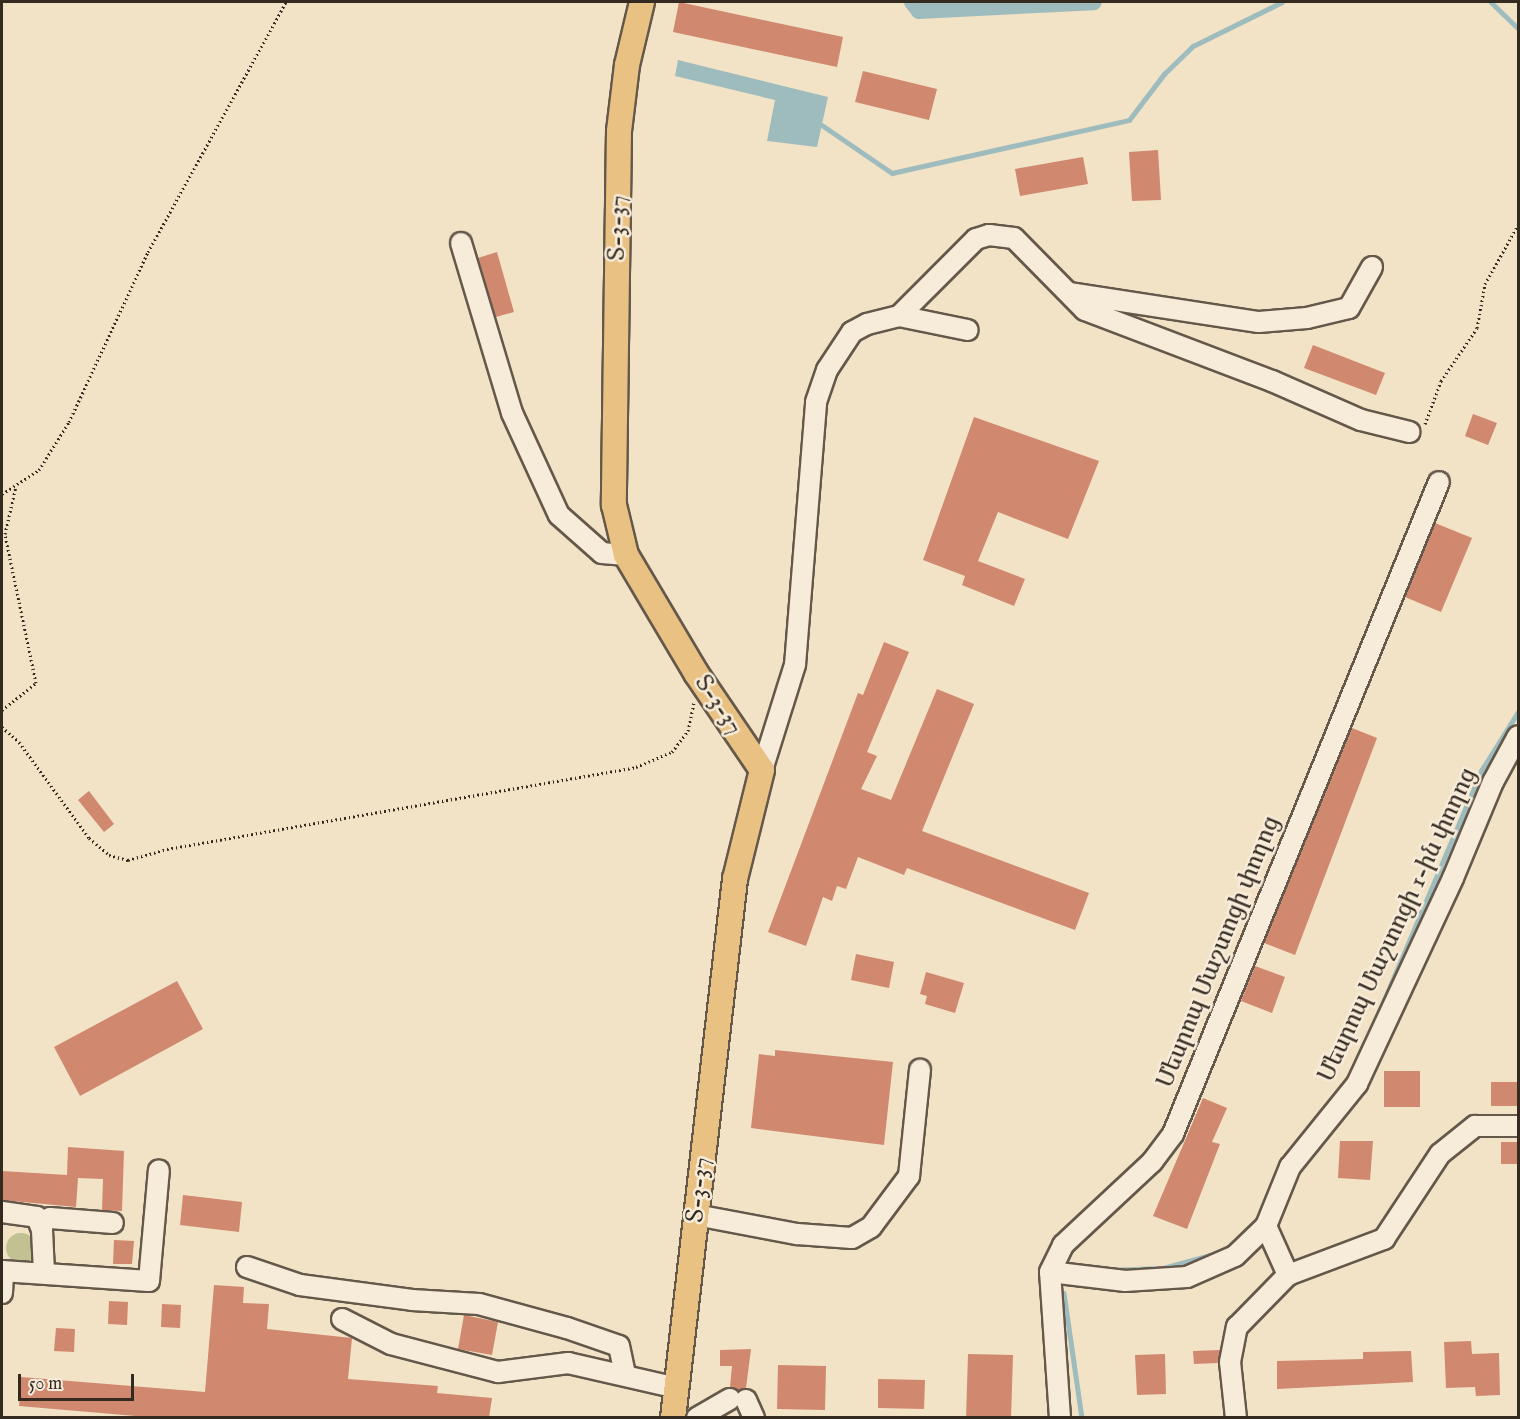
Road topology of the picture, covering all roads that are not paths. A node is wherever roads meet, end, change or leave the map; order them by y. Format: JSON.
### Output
{"nodes":[{"id":1,"x":642,"y":2,"type":"edge"},
{"id":2,"x":461,"y":243,"type":"dead end"},
{"id":3,"x":1372,"y":267,"type":"dead end"},
{"id":4,"x":1069,"y":292,"type":"junction"},
{"id":5,"x":899,"y":316,"type":"junction"},
{"id":6,"x":968,"y":330,"type":"dead end"},
{"id":7,"x":1410,"y":432,"type":"road end"},
{"id":8,"x":1439,"y":482,"type":"dead end"},
{"id":9,"x":626,"y":555,"type":"junction"},
{"id":10,"x":1518,"y":736,"type":"edge"},
{"id":11,"x":762,"y":770,"type":"junction"},
{"id":12,"x":920,"y":1070,"type":"dead end"},
{"id":13,"x":1518,"y":1126,"type":"edge"},
{"id":14,"x":159,"y":1170,"type":"dead end"},
{"id":15,"x":2,"y":1212,"type":"edge"},
{"id":16,"x":696,"y":1215,"type":"junction"},
{"id":17,"x":41,"y":1223,"type":"junction"},
{"id":18,"x":113,"y":1223,"type":"dead end"},
{"id":19,"x":1266,"y":1226,"type":"junction"},
{"id":20,"x":247,"y":1267,"type":"dead end"},
{"id":21,"x":2,"y":1271,"type":"edge"},
{"id":22,"x":44,"y":1272,"type":"junction"},
{"id":23,"x":1050,"y":1272,"type":"junction"},
{"id":24,"x":1288,"y":1275,"type":"junction"},
{"id":25,"x":2,"y":1293,"type":"edge"},
{"id":26,"x":342,"y":1319,"type":"dead end"},
{"id":27,"x":625,"y":1375,"type":"junction"},
{"id":28,"x":677,"y":1388,"type":"junction"},
{"id":29,"x":743,"y":1405,"type":"edge"},
{"id":30,"x":674,"y":1418,"type":"edge"},
{"id":31,"x":697,"y":1418,"type":"edge"},
{"id":32,"x":1060,"y":1418,"type":"edge"},
{"id":33,"x":1236,"y":1418,"type":"edge"}],
"edges":[{"from":1,"to":9,"type":"main road","name":"Տ-3-37","number":"Տ-3-37"},
{"from":2,"to":9,"type":"street"},
{"from":3,"to":4,"type":"street"},
{"from":4,"to":5,"type":"street"},
{"from":4,"to":7,"type":"street"},
{"from":5,"to":6,"type":"street"},
{"from":5,"to":11,"type":"street"},
{"from":8,"to":23,"type":"street","name":"Մեսրոպ Մաշտոցի փողոց"},
{"from":9,"to":11,"type":"main road","name":"Տ-3-37","number":"Տ-3-37"},
{"from":10,"to":19,"type":"street","name":"Մեսրոպ Մաշտոցի 1-ին փողոց"},
{"from":11,"to":16,"type":"main road","name":"Տ-3-37","number":"Տ-3-37"},
{"from":12,"to":16,"type":"street"},
{"from":13,"to":24,"type":"street"},
{"from":14,"to":22,"type":"street"},
{"from":15,"to":17,"type":"street"},
{"from":16,"to":28,"type":"main road","name":"Տ-3-37","number":"Տ-3-37"},
{"from":17,"to":18,"type":"street"},
{"from":17,"to":22,"type":"street"},
{"from":19,"to":23,"type":"street"},
{"from":19,"to":24,"type":"street"},
{"from":20,"to":27,"type":"street"},
{"from":21,"to":22,"type":"street"},
{"from":21,"to":25,"type":"street"},
{"from":23,"to":32,"type":"street","name":"Մեսրոպ Մաշտոցի փողոց"},
{"from":24,"to":33,"type":"street"},
{"from":26,"to":27,"type":"street"},
{"from":27,"to":28,"type":"street"},
{"from":28,"to":30,"type":"main road","name":"Տ-3-37","number":"Տ-3-37"},
{"from":29,"to":31,"type":"street"}]}
